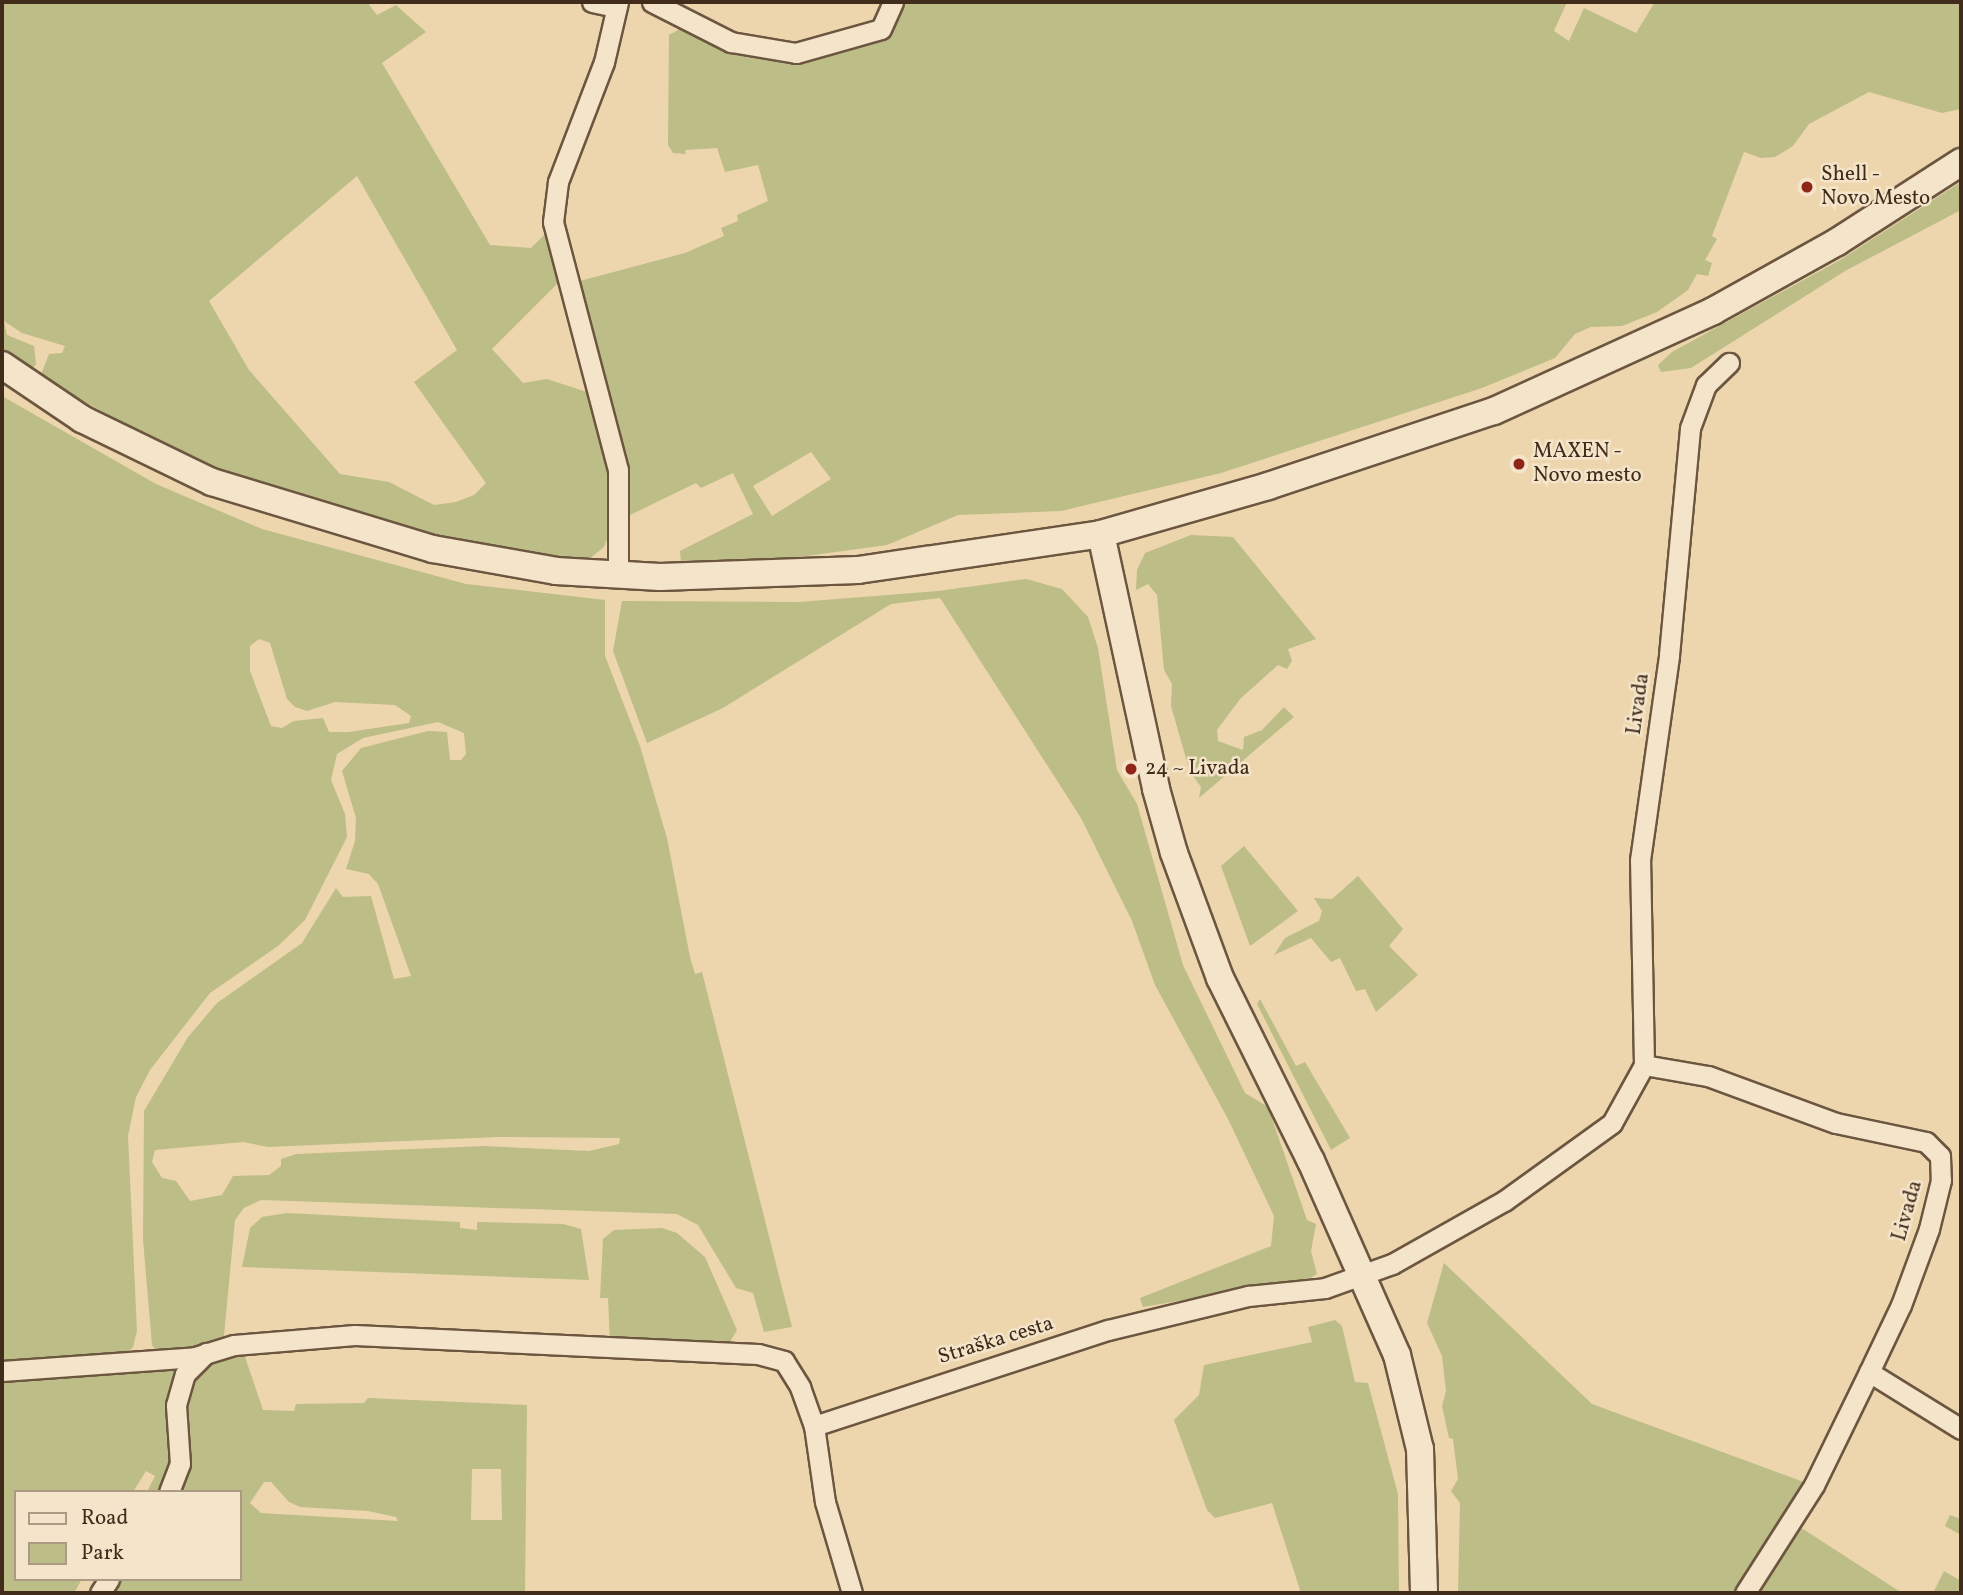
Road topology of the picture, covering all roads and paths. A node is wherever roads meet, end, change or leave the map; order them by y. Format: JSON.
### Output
{"nodes":[{"id":1,"x":592,"y":2,"type":"edge"},
{"id":2,"x":652,"y":2,"type":"edge"},
{"id":3,"x":893,"y":2,"type":"edge"},
{"id":4,"x":617,"y":5,"type":"edge"},
{"id":5,"x":1961,"y":162,"type":"edge"},
{"id":6,"x":1730,"y":363,"type":"dead end"},
{"id":7,"x":2,"y":365,"type":"edge"},
{"id":8,"x":1101,"y":534,"type":"junction"},
{"id":9,"x":618,"y":575,"type":"junction"},
{"id":10,"x":1644,"y":1065,"type":"junction"},
{"id":11,"x":1362,"y":1274,"type":"junction"},
{"id":12,"x":206,"y":1353,"type":"junction"},
{"id":13,"x":2,"y":1371,"type":"edge"},
{"id":14,"x":1869,"y":1372,"type":"junction"},
{"id":15,"x":814,"y":1426,"type":"junction"},
{"id":16,"x":1961,"y":1429,"type":"edge"},
{"id":17,"x":170,"y":1490,"type":"edge"},
{"id":18,"x":852,"y":1593,"type":"edge"},
{"id":19,"x":1424,"y":1593,"type":"edge"},
{"id":20,"x":1745,"y":1593,"type":"edge"}],
"edges":[{"from":1,"to":4,"type":"street"},
{"from":2,"to":3,"type":"street"},
{"from":4,"to":9,"type":"street"},
{"from":5,"to":8,"type":"street"},
{"from":6,"to":10,"type":"street","name":"Livada"},
{"from":7,"to":9,"type":"street"},
{"from":8,"to":9,"type":"street"},
{"from":8,"to":11,"type":"street"},
{"from":10,"to":11,"type":"street"},
{"from":10,"to":14,"type":"street","name":"Livada"},
{"from":11,"to":15,"type":"street","name":"Straška cesta"},
{"from":11,"to":19,"type":"street"},
{"from":12,"to":13,"type":"street"},
{"from":12,"to":15,"type":"street"},
{"from":12,"to":17,"type":"street"},
{"from":14,"to":16,"type":"street"},
{"from":14,"to":20,"type":"street"},
{"from":15,"to":18,"type":"street"}]}
